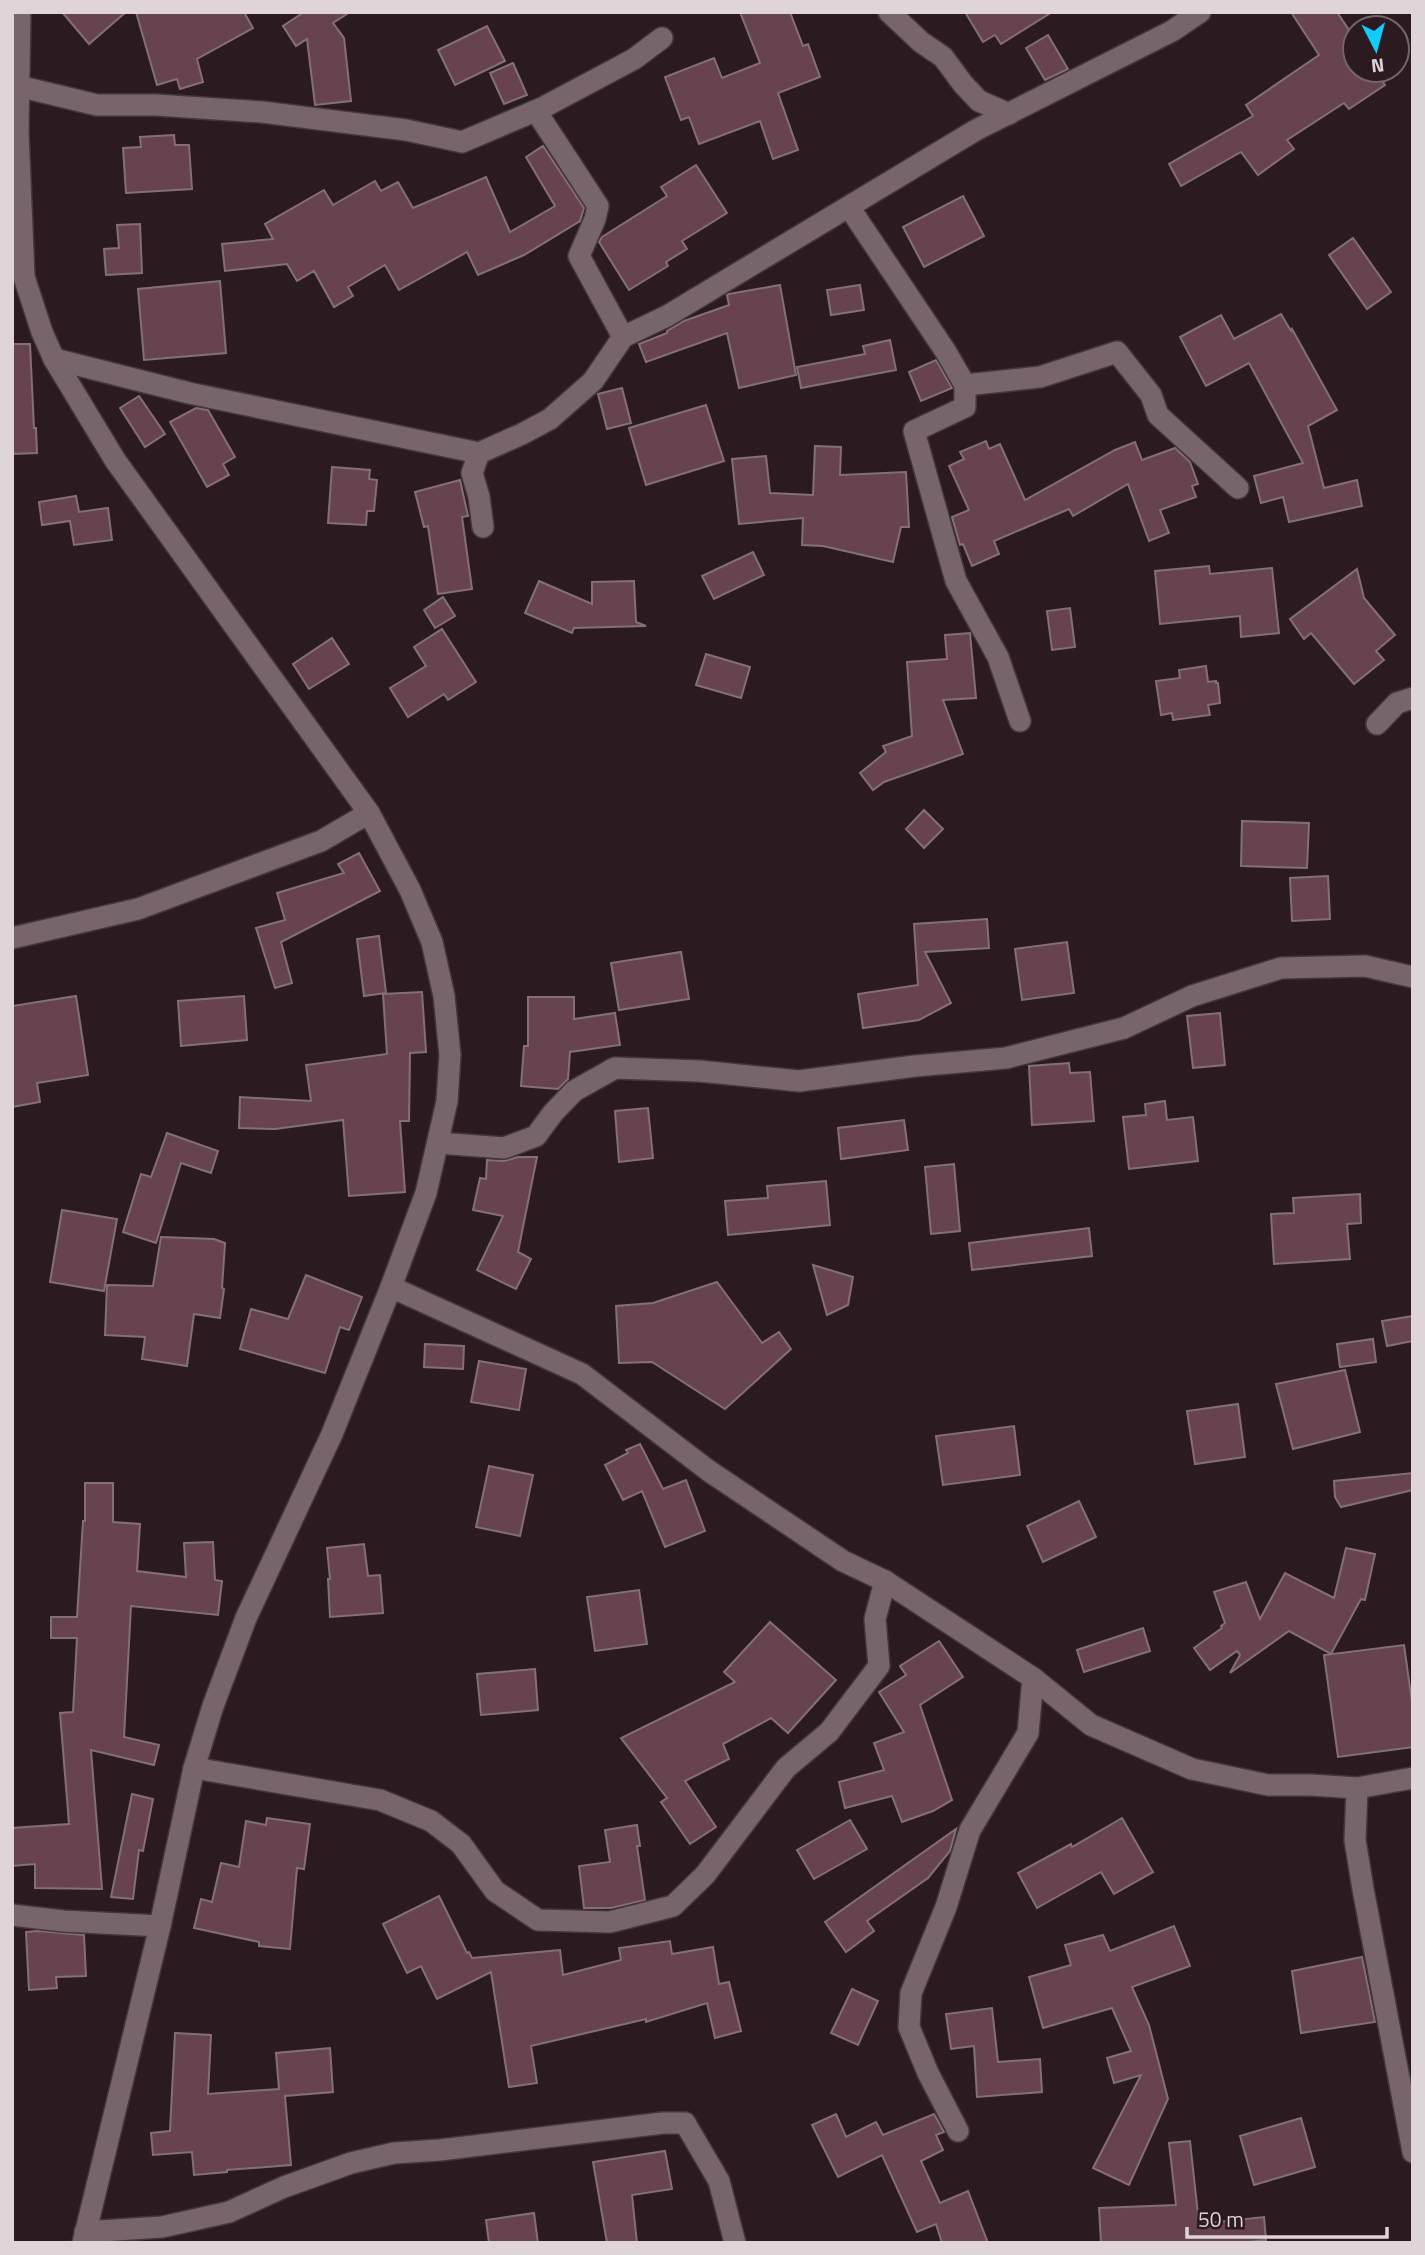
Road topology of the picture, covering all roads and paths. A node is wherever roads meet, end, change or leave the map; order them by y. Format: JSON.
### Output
{"nodes":[{"id":1,"x":20,"y":12,"type":"edge"},
{"id":2,"x":889,"y":12,"type":"edge"},
{"id":3,"x":1200,"y":12,"type":"edge"},
{"id":4,"x":662,"y":38,"type":"dead end"},
{"id":5,"x":18,"y":86,"type":"junction"},
{"id":6,"x":536,"y":111,"type":"junction"},
{"id":7,"x":1009,"y":114,"type":"junction"},
{"id":8,"x":849,"y":207,"type":"junction"},
{"id":9,"x":623,"y":337,"type":"junction"},
{"id":10,"x":54,"y":359,"type":"junction"},
{"id":11,"x":965,"y":385,"type":"junction"},
{"id":12,"x":479,"y":453,"type":"junction"},
{"id":13,"x":1238,"y":488,"type":"dead end"},
{"id":14,"x":483,"y":527,"type":"dead end"},
{"id":15,"x":1413,"y":698,"type":"edge"},
{"id":16,"x":1020,"y":721,"type":"dead end"},
{"id":17,"x":1377,"y":724,"type":"dead end"},
{"id":18,"x":369,"y":813,"type":"junction"},
{"id":19,"x":12,"y":938,"type":"edge"},
{"id":20,"x":1413,"y":978,"type":"edge"},
{"id":21,"x":438,"y":1143,"type":"junction"},
{"id":22,"x":391,"y":1287,"type":"junction"},
{"id":23,"x":885,"y":1581,"type":"junction"},
{"id":24,"x":1033,"y":1678,"type":"junction"},
{"id":25,"x":194,"y":1768,"type":"junction"},
{"id":26,"x":1413,"y":1778,"type":"edge"},
{"id":27,"x":1357,"y":1788,"type":"junction"},
{"id":28,"x":12,"y":1915,"type":"edge"},
{"id":29,"x":160,"y":1926,"type":"junction"},
{"id":30,"x":958,"y":2131,"type":"dead end"},
{"id":31,"x":1413,"y":2152,"type":"edge"},
{"id":32,"x":84,"y":2238,"type":"edge"},
{"id":33,"x":735,"y":2243,"type":"edge"}],
"edges":[{"from":1,"to":5,"type":"street"},
{"from":2,"to":7,"type":"street"},
{"from":3,"to":7,"type":"street"},
{"from":4,"to":6,"type":"street"},
{"from":5,"to":6,"type":"street"},
{"from":5,"to":10,"type":"street"},
{"from":6,"to":9,"type":"street"},
{"from":7,"to":8,"type":"street"},
{"from":8,"to":9,"type":"street"},
{"from":8,"to":11,"type":"street"},
{"from":9,"to":12,"type":"street"},
{"from":10,"to":12,"type":"street"},
{"from":10,"to":18,"type":"street"},
{"from":11,"to":13,"type":"street"},
{"from":11,"to":16,"type":"street"},
{"from":12,"to":14,"type":"street"},
{"from":15,"to":17,"type":"street"},
{"from":18,"to":19,"type":"street"},
{"from":18,"to":21,"type":"street"},
{"from":20,"to":21,"type":"street"},
{"from":21,"to":22,"type":"street"},
{"from":22,"to":23,"type":"street"},
{"from":22,"to":25,"type":"street"},
{"from":23,"to":24,"type":"street"},
{"from":23,"to":25,"type":"street"},
{"from":24,"to":27,"type":"street"},
{"from":24,"to":30,"type":"street"},
{"from":25,"to":29,"type":"street"},
{"from":26,"to":27,"type":"street"},
{"from":27,"to":31,"type":"street"},
{"from":28,"to":29,"type":"street"},
{"from":29,"to":32,"type":"street"},
{"from":32,"to":33,"type":"street"}]}
